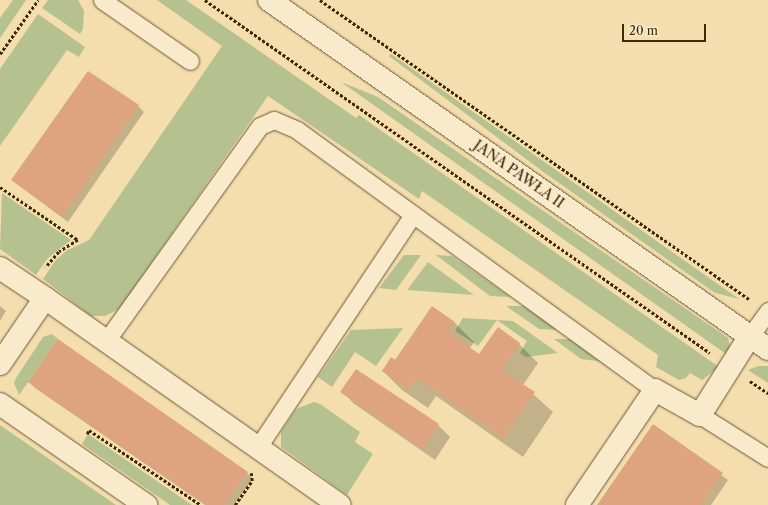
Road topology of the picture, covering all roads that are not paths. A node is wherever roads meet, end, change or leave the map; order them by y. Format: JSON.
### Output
{"nodes":[{"id":1,"x":102,"y":0,"type":"edge"},
{"id":2,"x":269,"y":0,"type":"edge"},
{"id":3,"x":190,"y":61,"type":"dead end"},
{"id":4,"x":413,"y":215,"type":"junction"},
{"id":5,"x":0,"y":268,"type":"edge"},
{"id":6,"x":38,"y":294,"type":"junction"},
{"id":7,"x":768,"y":311,"type":"edge"},
{"id":8,"x":750,"y":336,"type":"junction"},
{"id":9,"x":106,"y":341,"type":"junction"},
{"id":10,"x":768,"y":349,"type":"edge"},
{"id":11,"x":0,"y":364,"type":"edge"},
{"id":12,"x":655,"y":390,"type":"junction"},
{"id":13,"x":0,"y":404,"type":"edge"},
{"id":14,"x":700,"y":415,"type":"junction"},
{"id":15,"x":258,"y":447,"type":"junction"},
{"id":16,"x":768,"y":458,"type":"edge"},
{"id":17,"x":146,"y":505,"type":"edge"},
{"id":18,"x":340,"y":505,"type":"edge"},
{"id":19,"x":577,"y":505,"type":"edge"}],
"edges":[{"from":1,"to":3,"type":"lane"},
{"from":2,"to":8,"type":"street","name":"JANA PAWŁA II"},
{"from":4,"to":9,"type":"lane"},
{"from":4,"to":12,"type":"lane"},
{"from":4,"to":15,"type":"lane"},
{"from":5,"to":6,"type":"street"},
{"from":6,"to":9,"type":"street"},
{"from":6,"to":11,"type":"street"},
{"from":7,"to":8,"type":"lane"},
{"from":8,"to":10,"type":"street","name":"JANA PAWŁA II"},
{"from":8,"to":14,"type":"street"},
{"from":9,"to":15,"type":"street"},
{"from":12,"to":14,"type":"street"},
{"from":12,"to":19,"type":"street"},
{"from":13,"to":17,"type":"street"},
{"from":14,"to":16,"type":"lane"},
{"from":15,"to":18,"type":"street"}]}
